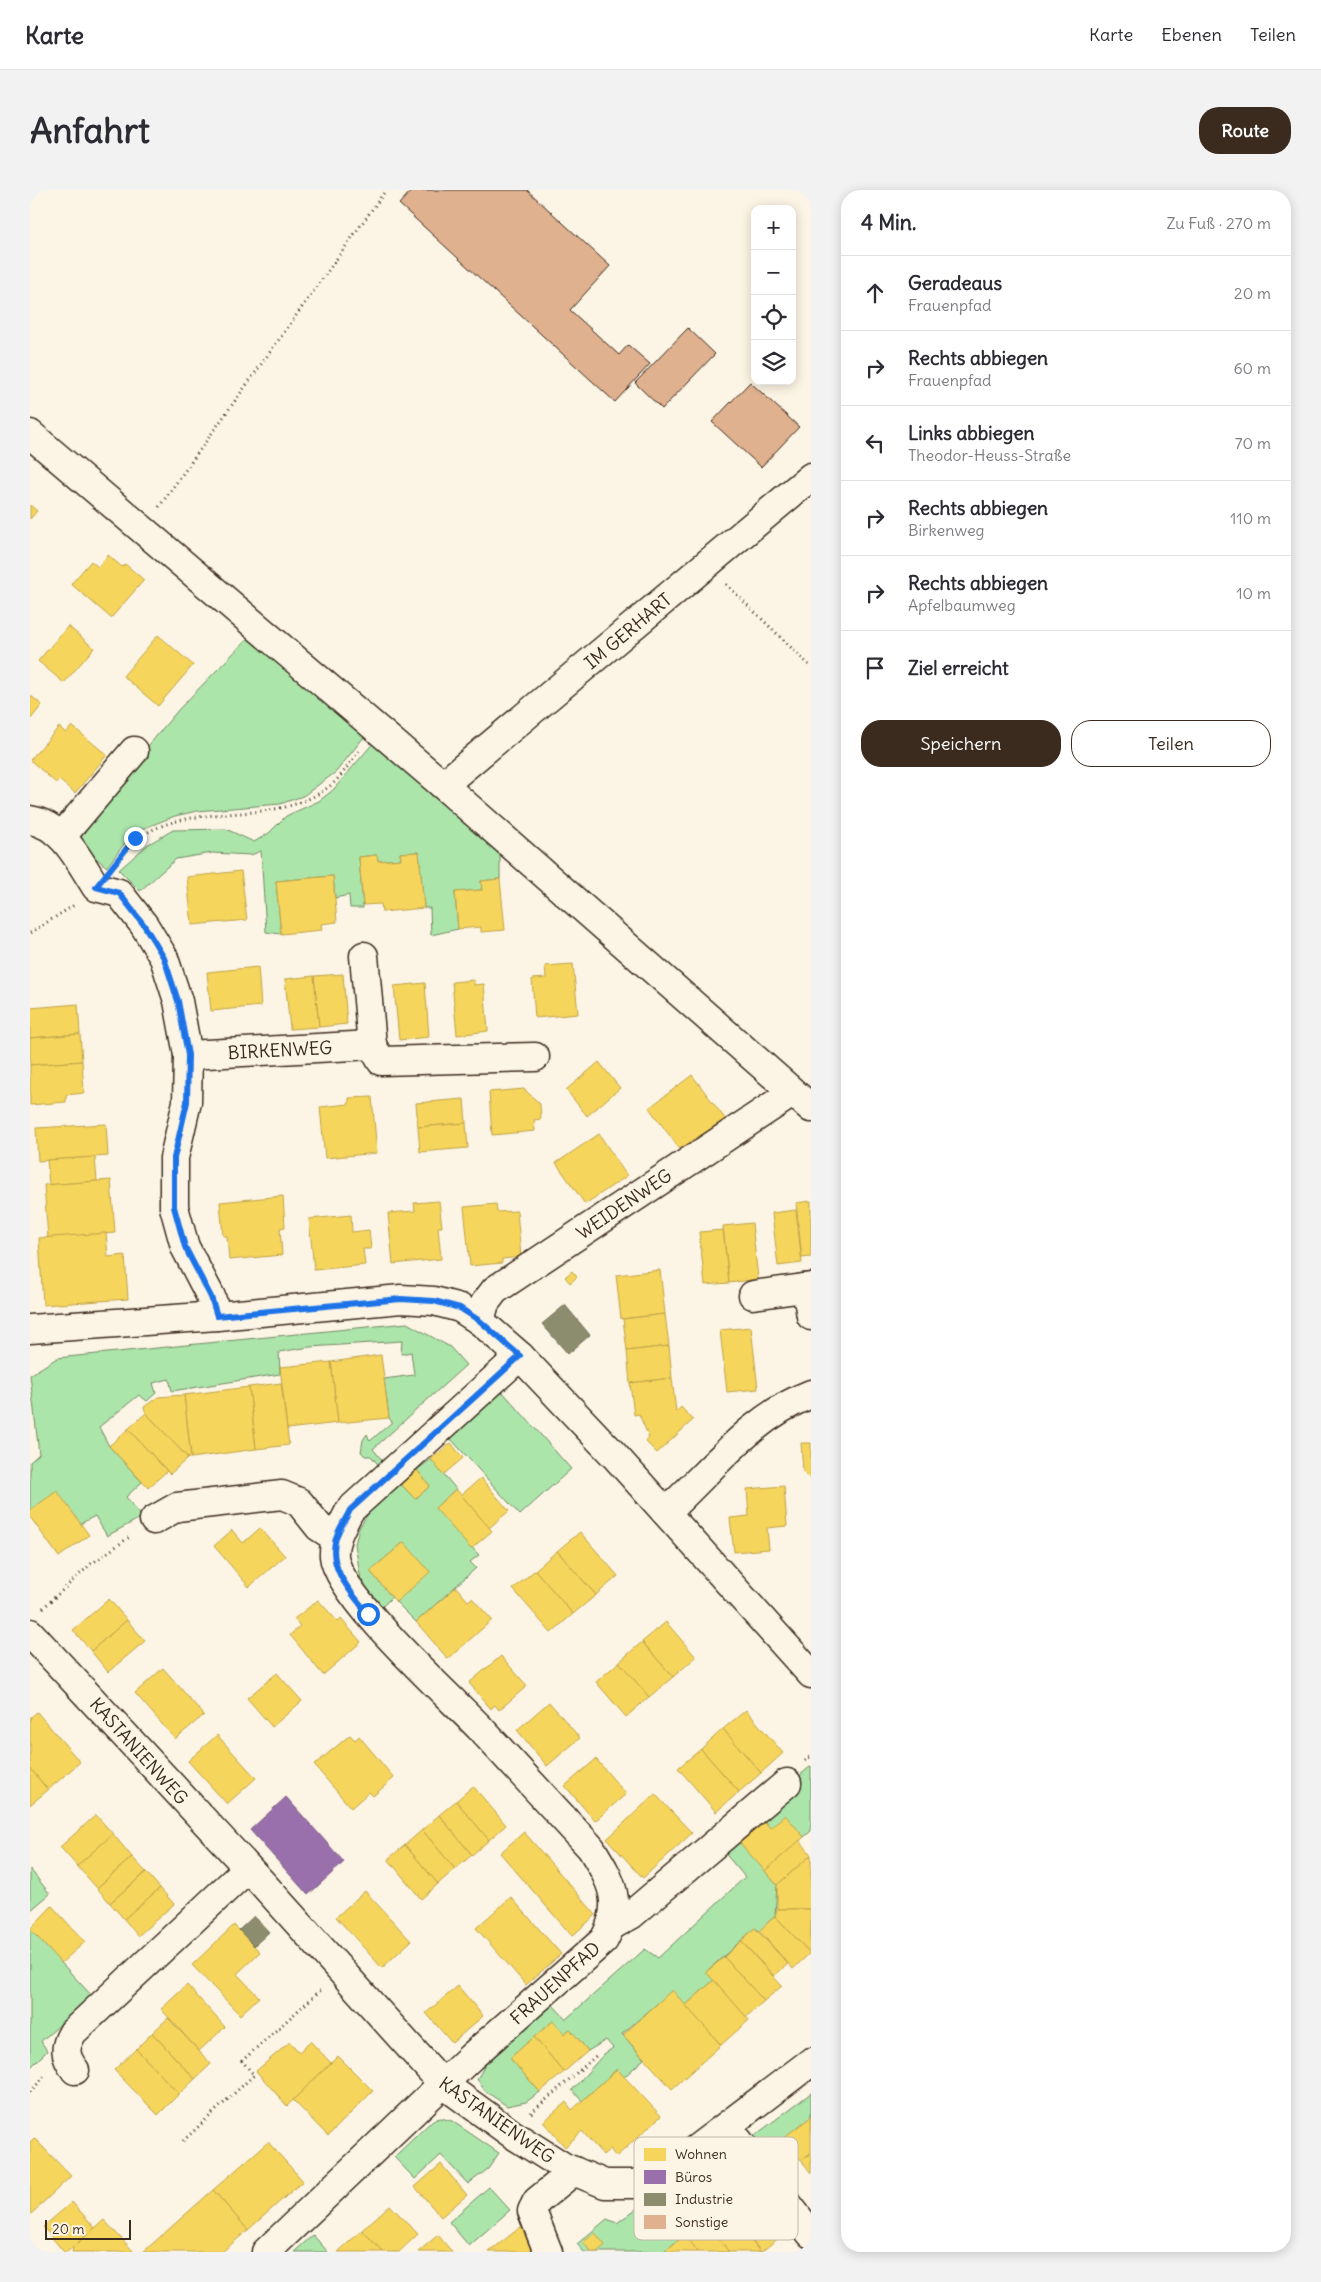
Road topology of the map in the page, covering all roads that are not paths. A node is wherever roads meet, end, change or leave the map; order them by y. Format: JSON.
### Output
{"nodes":[{"id":1,"x":30,"y":434,"type":"edge"},
{"id":2,"x":811,"y":476,"type":"edge"},
{"id":3,"x":134,"y":750,"type":"dead end"},
{"id":4,"x":443,"y":785,"type":"junction"},
{"id":5,"x":30,"y":820,"type":"edge"},
{"id":6,"x":62,"y":836,"type":"junction"},
{"id":7,"x":364,"y":956,"type":"dead end"},
{"id":8,"x":372,"y":1045,"type":"junction"},
{"id":9,"x":188,"y":1055,"type":"junction"},
{"id":10,"x":535,"y":1057,"type":"dead end"},
{"id":11,"x":783,"y":1099,"type":"dead end"},
{"id":12,"x":811,"y":1108,"type":"edge"},
{"id":13,"x":807,"y":1288,"type":"edge"},
{"id":14,"x":753,"y":1295,"type":"dead end"},
{"id":15,"x":217,"y":1316,"type":"junction"},
{"id":16,"x":811,"y":1316,"type":"edge"},
{"id":17,"x":480,"y":1321,"type":"junction"},
{"id":18,"x":30,"y":1329,"type":"edge"},
{"id":19,"x":520,"y":1356,"type":"junction"},
{"id":20,"x":811,"y":1394,"type":"edge"},
{"id":21,"x":666,"y":1512,"type":"junction"},
{"id":22,"x":154,"y":1520,"type":"road end"},
{"id":23,"x":336,"y":1538,"type":"junction"},
{"id":24,"x":33,"y":1624,"type":"edge"},
{"id":25,"x":811,"y":1674,"type":"edge"},
{"id":26,"x":787,"y":1783,"type":"dead end"},
{"id":27,"x":247,"y":1869,"type":"junction"},
{"id":28,"x":612,"y":1926,"type":"junction"},
{"id":29,"x":811,"y":2062,"type":"edge"},
{"id":30,"x":75,"y":2070,"type":"dead end"},
{"id":31,"x":443,"y":2084,"type":"junction"},
{"id":32,"x":728,"y":2126,"type":"junction"},
{"id":33,"x":713,"y":2137,"type":"edge"},
{"id":34,"x":736,"y":2137,"type":"edge"},
{"id":35,"x":574,"y":2171,"type":"junction"},
{"id":36,"x":634,"y":2184,"type":"edge"},
{"id":37,"x":798,"y":2217,"type":"edge"},
{"id":38,"x":811,"y":2234,"type":"edge"},
{"id":39,"x":266,"y":2252,"type":"edge"},
{"id":40,"x":548,"y":2252,"type":"edge"}],
"edges":[{"from":1,"to":4,"type":"street"},
{"from":2,"to":4,"type":"street","name":"IM GERHART"},
{"from":3,"to":6,"type":"street"},
{"from":4,"to":12,"type":"street"},
{"from":5,"to":6,"type":"street"},
{"from":6,"to":9,"type":"street"},
{"from":7,"to":8,"type":"street"},
{"from":8,"to":9,"type":"street","name":"BIRKENWEG"},
{"from":8,"to":10,"type":"street"},
{"from":9,"to":15,"type":"street"},
{"from":11,"to":17,"type":"street","name":"WEIDENWEG"},
{"from":13,"to":14,"type":"street"},
{"from":13,"to":16,"type":"street"},
{"from":15,"to":17,"type":"street"},
{"from":15,"to":18,"type":"street"},
{"from":17,"to":19,"type":"street"},
{"from":19,"to":21,"type":"street"},
{"from":19,"to":23,"type":"street","name":"FRAUENPFAD"},
{"from":20,"to":21,"type":"street"},
{"from":21,"to":25,"type":"street"},
{"from":22,"to":23,"type":"street"},
{"from":23,"to":28,"type":"street","name":"FRAUENPFAD"},
{"from":24,"to":27,"type":"street","name":"KASTANIENWEG"},
{"from":26,"to":28,"type":"street"},
{"from":27,"to":30,"type":"street"},
{"from":27,"to":31,"type":"street","name":"KASTANIENWEG"},
{"from":28,"to":31,"type":"street","name":"FRAUENPFAD"},
{"from":29,"to":32,"type":"street","name":"KASTANIENWEG"},
{"from":31,"to":35,"type":"street","name":"KASTANIENWEG"},
{"from":31,"to":39,"type":"street","name":"FRAUENPFAD"},
{"from":32,"to":33,"type":"street","name":"KASTANIENWEG"},
{"from":32,"to":34,"type":"street"},
{"from":35,"to":36,"type":"street","name":"KASTANIENWEG"},
{"from":35,"to":40,"type":"street"},
{"from":37,"to":38,"type":"street"}]}
